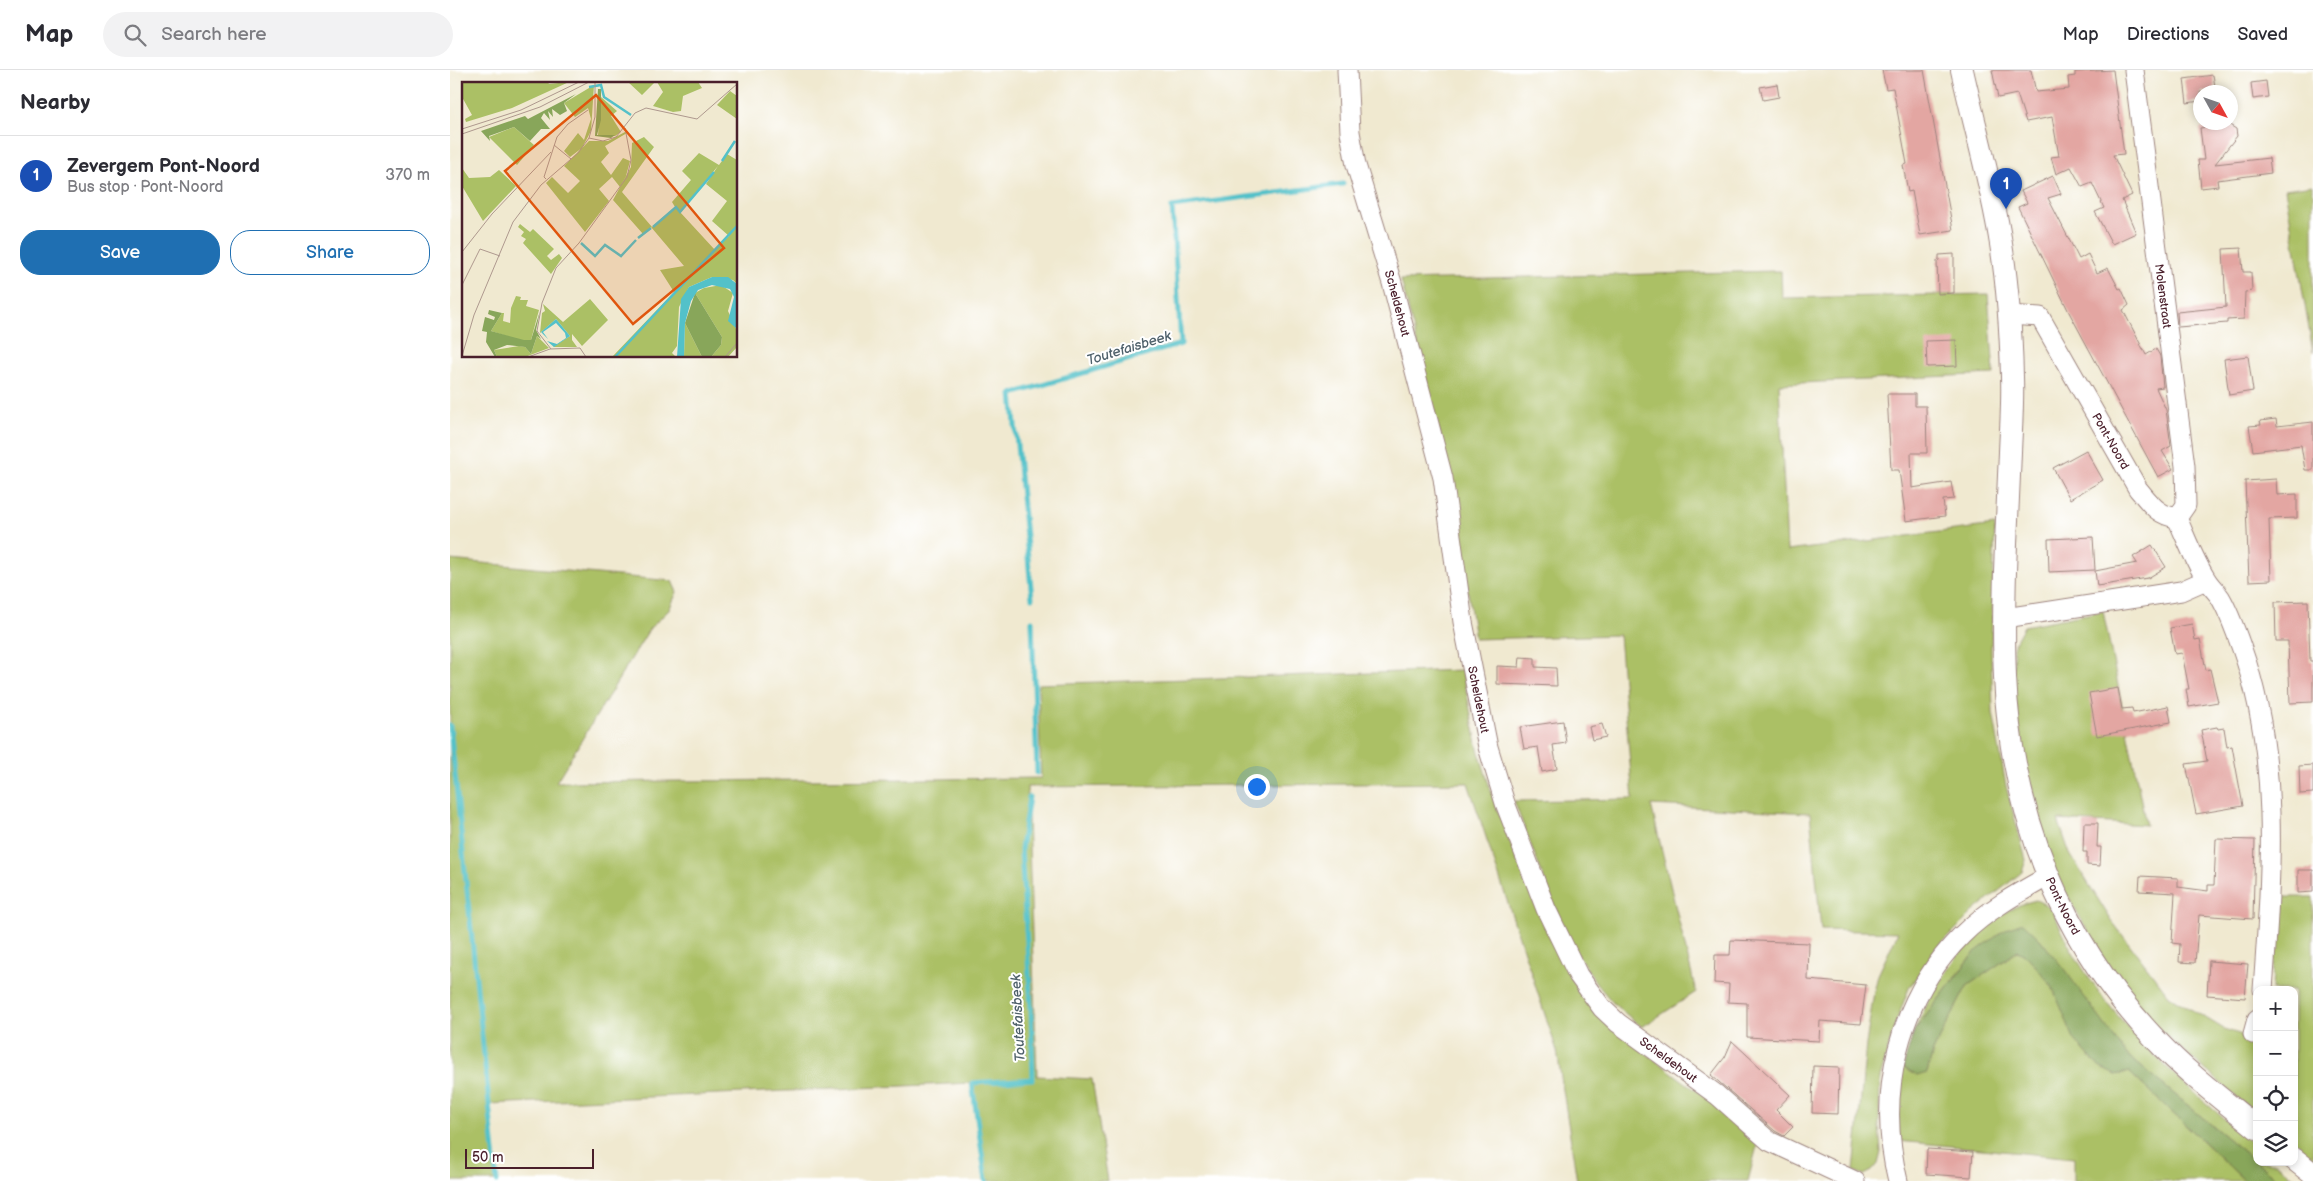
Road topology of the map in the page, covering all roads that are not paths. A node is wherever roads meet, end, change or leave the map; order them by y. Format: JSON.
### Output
{"nodes":[{"id":1,"x":1347,"y":70,"type":"edge"},
{"id":2,"x":1962,"y":70,"type":"edge"},
{"id":3,"x":2134,"y":70,"type":"edge"},
{"id":4,"x":2009,"y":315,"type":"junction"},
{"id":5,"x":2177,"y":518,"type":"junction"},
{"id":6,"x":2206,"y":580,"type":"junction"},
{"id":7,"x":2005,"y":618,"type":"junction"},
{"id":8,"x":2047,"y":877,"type":"junction"},
{"id":9,"x":2263,"y":986,"type":"edge"},
{"id":10,"x":2253,"y":1125,"type":"edge"},
{"id":11,"x":2298,"y":1162,"type":"edge"},
{"id":12,"x":2313,"y":1174,"type":"edge"},
{"id":13,"x":1855,"y":1181,"type":"edge"},
{"id":14,"x":1898,"y":1181,"type":"edge"}],
"edges":[{"from":1,"to":13,"type":"street","name":"Scheldehout"},
{"from":2,"to":4,"type":"street","name":"Pont-Noord"},
{"from":3,"to":5,"type":"street","name":"Molenstraat"},
{"from":4,"to":5,"type":"street","name":"Pont-Noord"},
{"from":4,"to":7,"type":"street","name":"Pont-Noord"},
{"from":5,"to":6,"type":"street"},
{"from":6,"to":7,"type":"street"},
{"from":6,"to":9,"type":"street"},
{"from":7,"to":8,"type":"street","name":"Pont-Noord"},
{"from":8,"to":10,"type":"street","name":"Pont-Noord"},
{"from":8,"to":14,"type":"street"},
{"from":11,"to":12,"type":"street"}]}
